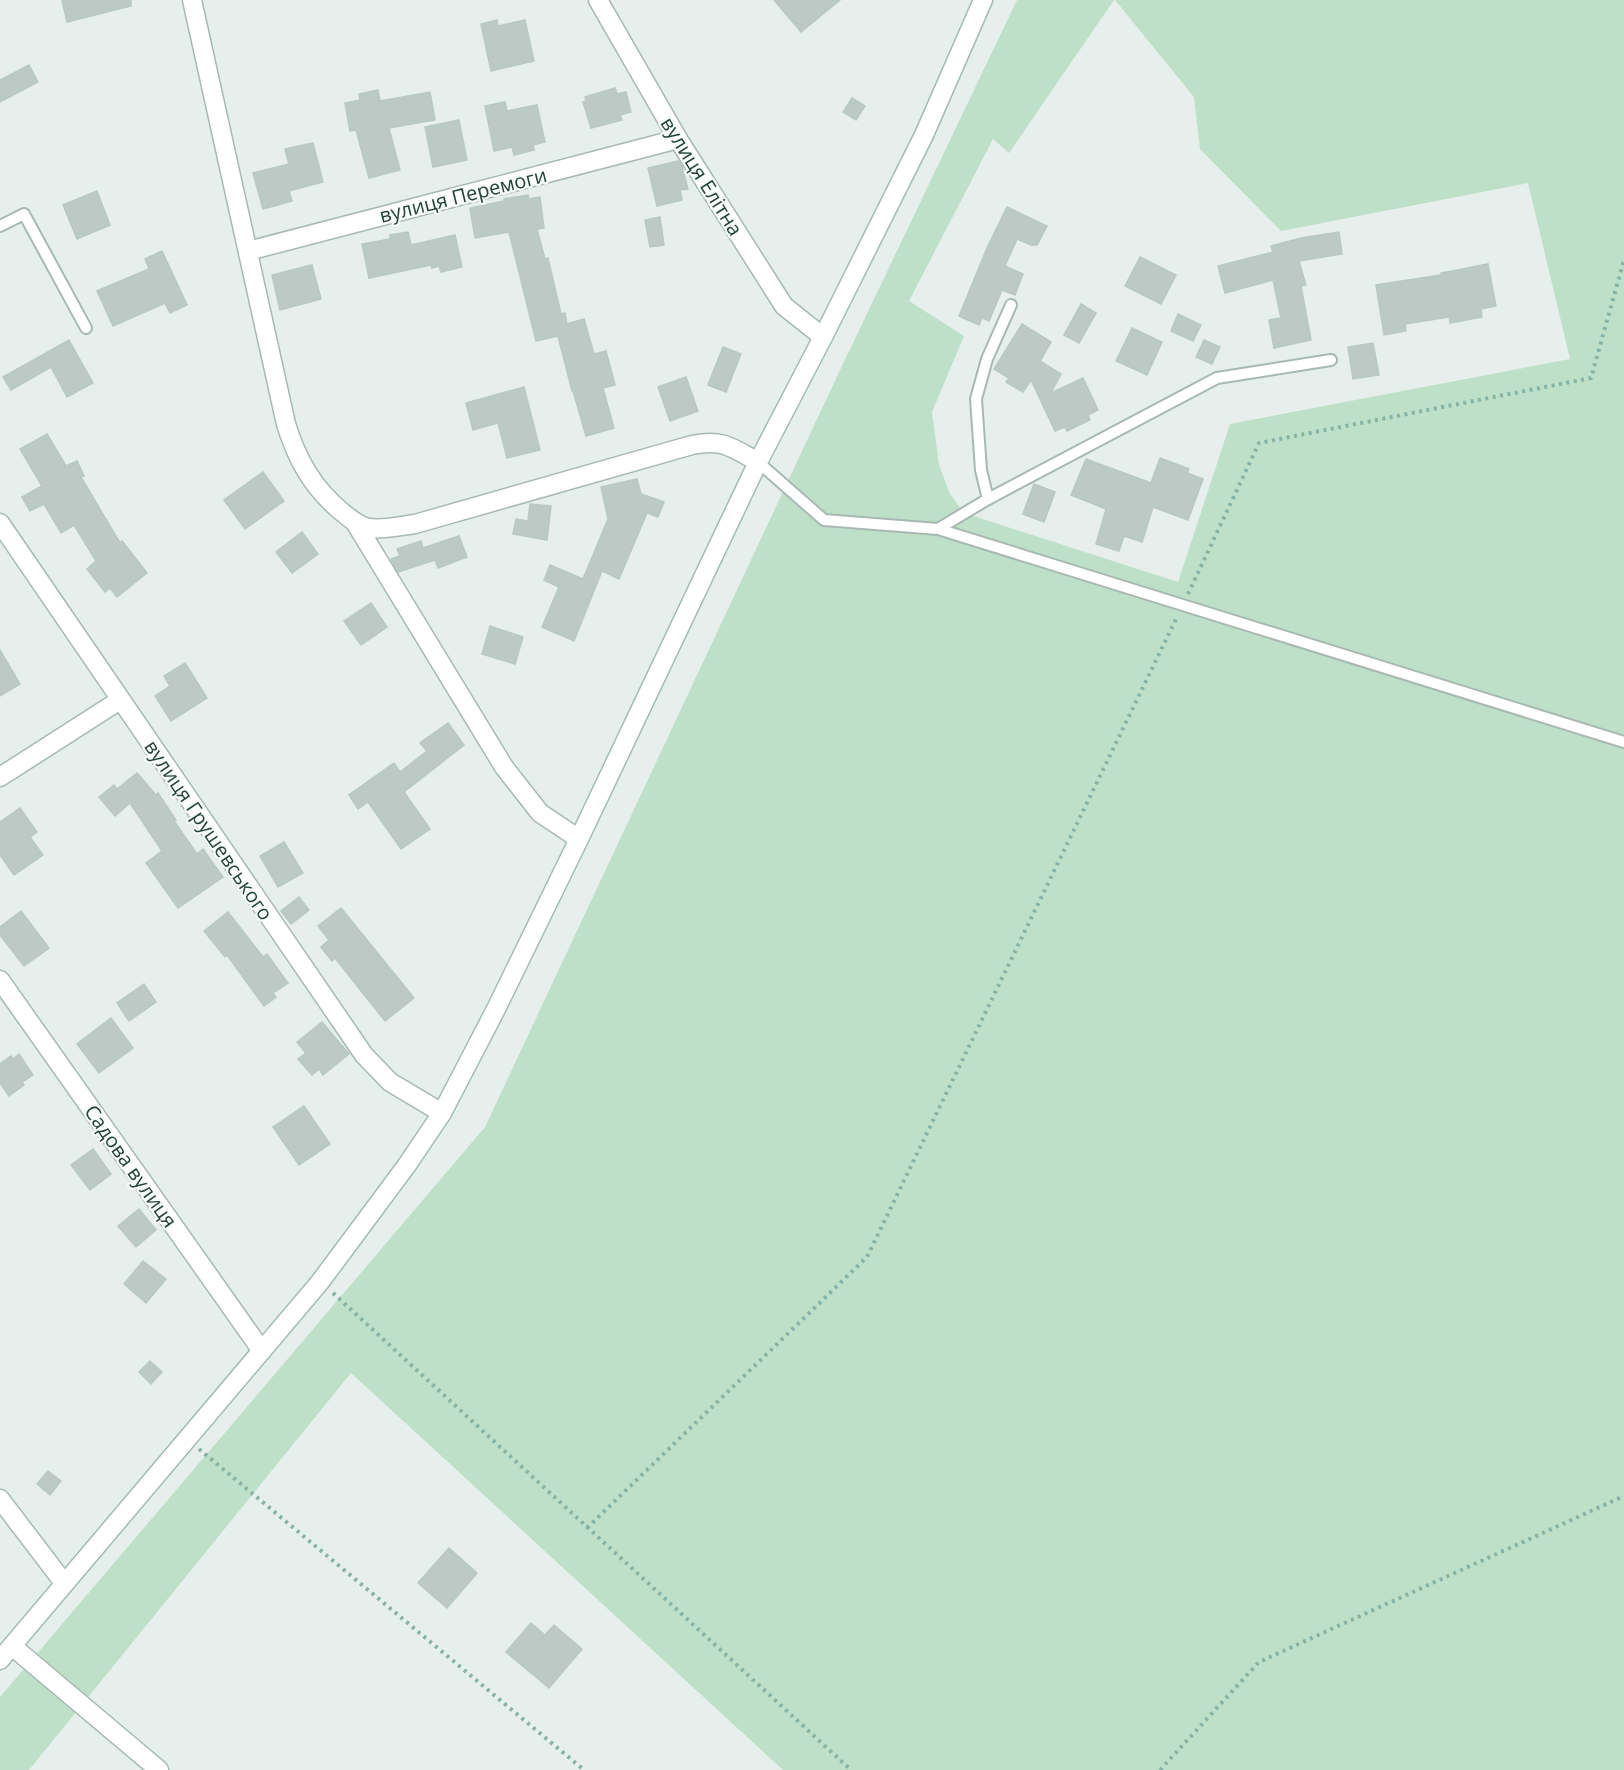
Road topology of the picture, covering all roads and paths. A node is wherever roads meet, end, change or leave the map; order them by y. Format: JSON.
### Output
{"nodes":[{"id":1,"x":192,"y":0,"type":"edge"},
{"id":2,"x":598,"y":0,"type":"edge"},
{"id":3,"x":983,"y":0,"type":"edge"},
{"id":4,"x":678,"y":140,"type":"junction"},
{"id":5,"x":0,"y":226,"type":"edge"},
{"id":6,"x":248,"y":250,"type":"junction"},
{"id":7,"x":1624,"y":260,"type":"edge"},
{"id":8,"x":1011,"y":305,"type":"dead end"},
{"id":9,"x":86,"y":328,"type":"dead end"},
{"id":10,"x":823,"y":338,"type":"junction"},
{"id":11,"x":1331,"y":360,"type":"dead end"},
{"id":12,"x":758,"y":462,"type":"junction"},
{"id":13,"x":988,"y":499,"type":"junction"},
{"id":14,"x":0,"y":523,"type":"edge"},
{"id":15,"x":356,"y":524,"type":"junction"},
{"id":16,"x":938,"y":529,"type":"junction"},
{"id":17,"x":1183,"y":605,"type":"junction"},
{"id":18,"x":120,"y":700,"type":"junction"},
{"id":19,"x":1624,"y":742,"type":"edge"},
{"id":20,"x":0,"y":777,"type":"edge"},
{"id":21,"x":579,"y":839,"type":"junction"},
{"id":22,"x":0,"y":980,"type":"edge"},
{"id":23,"x":442,"y":1113,"type":"junction"},
{"id":24,"x":320,"y":1282,"type":"junction"},
{"id":25,"x":262,"y":1351,"type":"junction"},
{"id":26,"x":187,"y":1438,"type":"junction"},
{"id":27,"x":1624,"y":1496,"type":"edge"},
{"id":28,"x":3,"y":1511,"type":"edge"},
{"id":29,"x":587,"y":1528,"type":"junction"},
{"id":30,"x":64,"y":1583,"type":"junction"},
{"id":31,"x":6,"y":1653,"type":"edge"},
{"id":32,"x":159,"y":1770,"type":"edge"},
{"id":33,"x":584,"y":1770,"type":"edge"},
{"id":34,"x":851,"y":1770,"type":"edge"},
{"id":35,"x":1160,"y":1770,"type":"edge"}],
"edges":[{"from":1,"to":6,"type":"street"},
{"from":2,"to":4,"type":"street","name":"вулиця Елітна"},
{"from":3,"to":10,"type":"street"},
{"from":4,"to":6,"type":"street","name":"вулиця Перемоги"},
{"from":4,"to":10,"type":"street","name":"вулиця Елітна"},
{"from":5,"to":9,"type":"lane"},
{"from":6,"to":15,"type":"street"},
{"from":7,"to":17,"type":"path"},
{"from":8,"to":13,"type":"lane"},
{"from":10,"to":12,"type":"street"},
{"from":11,"to":13,"type":"lane"},
{"from":12,"to":15,"type":"street"},
{"from":12,"to":16,"type":"lane"},
{"from":12,"to":21,"type":"street"},
{"from":13,"to":16,"type":"lane"},
{"from":14,"to":18,"type":"street","name":"вулиця Грушевського"},
{"from":15,"to":21,"type":"street"},
{"from":16,"to":17,"type":"lane"},
{"from":17,"to":19,"type":"lane"},
{"from":17,"to":29,"type":"path"},
{"from":18,"to":20,"type":"street"},
{"from":18,"to":23,"type":"street","name":"вулиця Грушевського"},
{"from":21,"to":23,"type":"street"},
{"from":22,"to":25,"type":"street","name":"Садова вулиця"},
{"from":23,"to":24,"type":"street"},
{"from":24,"to":25,"type":"street"},
{"from":24,"to":29,"type":"path"},
{"from":25,"to":26,"type":"street"},
{"from":26,"to":30,"type":"street"},
{"from":26,"to":33,"type":"path"},
{"from":27,"to":35,"type":"path"},
{"from":28,"to":30,"type":"street"},
{"from":29,"to":34,"type":"path"},
{"from":30,"to":31,"type":"street"},
{"from":31,"to":32,"type":"street"}]}
